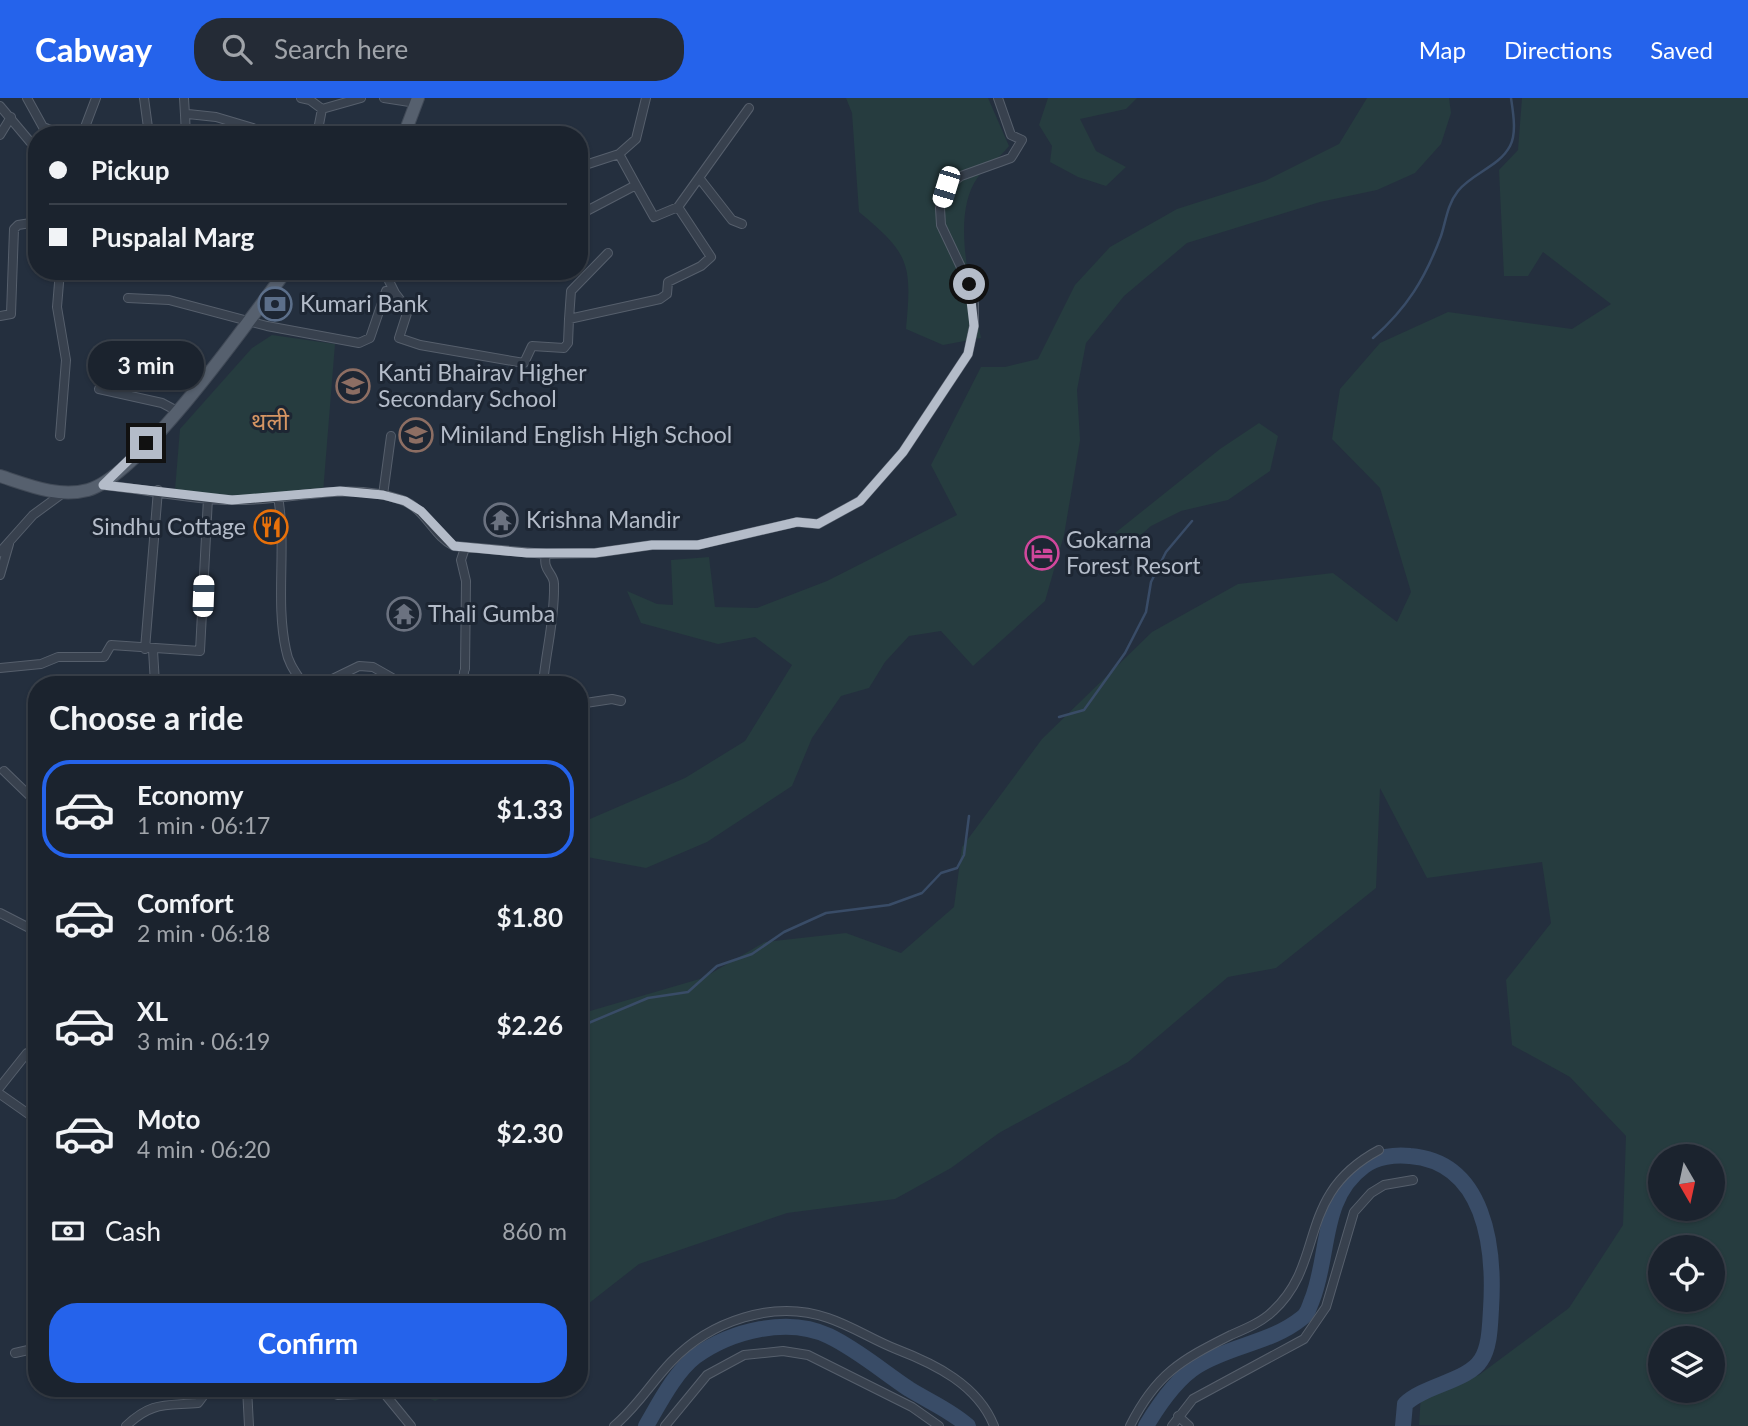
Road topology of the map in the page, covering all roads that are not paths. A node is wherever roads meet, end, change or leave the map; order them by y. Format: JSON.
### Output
{"nodes":[{"id":1,"x":27,"y":98,"type":"edge"},
{"id":2,"x":96,"y":98,"type":"edge"},
{"id":3,"x":144,"y":98,"type":"edge"},
{"id":4,"x":184,"y":98,"type":"edge"},
{"id":5,"x":301,"y":98,"type":"edge"},
{"id":6,"x":361,"y":98,"type":"edge"},
{"id":7,"x":384,"y":98,"type":"edge"},
{"id":8,"x":646,"y":98,"type":"edge"},
{"id":9,"x":998,"y":98,"type":"edge"},
{"id":10,"x":417,"y":100,"type":"edge"},
{"id":11,"x":0,"y":106,"type":"edge"},
{"id":12,"x":749,"y":108,"type":"dead end"},
{"id":13,"x":322,"y":109,"type":"junction"},
{"id":14,"x":185,"y":115,"type":"junction"},
{"id":15,"x":11,"y":117,"type":"junction"},
{"id":16,"x":42,"y":126,"type":"edge"},
{"id":17,"x":85,"y":126,"type":"edge"},
{"id":18,"x":148,"y":126,"type":"edge"},
{"id":19,"x":186,"y":126,"type":"edge"},
{"id":20,"x":247,"y":126,"type":"edge"},
{"id":21,"x":319,"y":126,"type":"edge"},
{"id":22,"x":407,"y":126,"type":"edge"},
{"id":23,"x":0,"y":135,"type":"edge"},
{"id":24,"x":28,"y":139,"type":"edge"},
{"id":25,"x":619,"y":154,"type":"junction"},
{"id":26,"x":588,"y":164,"type":"edge"},
{"id":27,"x":700,"y":179,"type":"junction"},
{"id":28,"x":635,"y":185,"type":"junction"},
{"id":29,"x":678,"y":207,"type":"junction"},
{"id":30,"x":588,"y":210,"type":"edge"},
{"id":31,"x":28,"y":223,"type":"edge"},
{"id":32,"x":742,"y":224,"type":"dead end"},
{"id":33,"x":607,"y":253,"type":"dead end"},
{"id":34,"x":588,"y":273,"type":"edge"},
{"id":35,"x":59,"y":280,"type":"edge"},
{"id":36,"x":280,"y":280,"type":"edge"},
{"id":37,"x":389,"y":280,"type":"edge"},
{"id":38,"x":581,"y":280,"type":"edge"},
{"id":39,"x":395,"y":293,"type":"junction"},
{"id":40,"x":128,"y":299,"type":"dead end"},
{"id":41,"x":0,"y":316,"type":"edge"},
{"id":42,"x":569,"y":319,"type":"junction"},
{"id":43,"x":250,"y":321,"type":"junction"},
{"id":44,"x":99,"y":389,"type":"dead end"},
{"id":45,"x":177,"y":411,"type":"junction"},
{"id":46,"x":60,"y":436,"type":"dead end"},
{"id":47,"x":391,"y":436,"type":"dead end"},
{"id":48,"x":0,"y":475,"type":"edge"},
{"id":49,"x":103,"y":485,"type":"junction"},
{"id":50,"x":158,"y":490,"type":"junction"},
{"id":51,"x":63,"y":493,"type":"junction"},
{"id":52,"x":383,"y":495,"type":"junction"},
{"id":53,"x":278,"y":497,"type":"junction"},
{"id":54,"x":208,"y":498,"type":"junction"},
{"id":55,"x":10,"y":541,"type":"junction"},
{"id":56,"x":465,"y":548,"type":"junction"},
{"id":57,"x":0,"y":552,"type":"edge"},
{"id":58,"x":546,"y":554,"type":"junction"},
{"id":59,"x":0,"y":575,"type":"edge"},
{"id":60,"x":149,"y":649,"type":"junction"},
{"id":61,"x":0,"y":668,"type":"edge"},
{"id":62,"x":154,"y":676,"type":"edge"},
{"id":63,"x":298,"y":676,"type":"edge"},
{"id":64,"x":338,"y":676,"type":"edge"},
{"id":65,"x":389,"y":676,"type":"edge"},
{"id":66,"x":464,"y":676,"type":"edge"},
{"id":67,"x":544,"y":676,"type":"edge"},
{"id":68,"x":621,"y":701,"type":"dead end"},
{"id":69,"x":588,"y":703,"type":"edge"},
{"id":70,"x":4,"y":771,"type":"dead end"},
{"id":71,"x":28,"y":794,"type":"edge"},
{"id":72,"x":0,"y":913,"type":"edge"},
{"id":73,"x":28,"y":927,"type":"edge"},
{"id":74,"x":28,"y":1053,"type":"edge"},
{"id":75,"x":0,"y":1087,"type":"edge"},
{"id":76,"x":0,"y":1094,"type":"edge"},
{"id":77,"x":28,"y":1114,"type":"edge"},
{"id":78,"x":1379,"y":1150,"type":"dead end"},
{"id":79,"x":1413,"y":1180,"type":"dead end"},
{"id":80,"x":28,"y":1350,"type":"edge"},
{"id":81,"x":15,"y":1353,"type":"dead end"},
{"id":82,"x":202,"y":1397,"type":"edge"},
{"id":83,"x":247,"y":1397,"type":"edge"},
{"id":84,"x":387,"y":1397,"type":"edge"},
{"id":85,"x":1178,"y":1416,"type":"junction"},
{"id":86,"x":126,"y":1426,"type":"edge"},
{"id":87,"x":249,"y":1426,"type":"edge"},
{"id":88,"x":411,"y":1426,"type":"edge"},
{"id":89,"x":614,"y":1426,"type":"edge"},
{"id":90,"x":665,"y":1426,"type":"edge"},
{"id":91,"x":939,"y":1426,"type":"edge"},
{"id":92,"x":994,"y":1426,"type":"edge"},
{"id":93,"x":1130,"y":1426,"type":"edge"},
{"id":94,"x":1172,"y":1426,"type":"edge"},
{"id":95,"x":1189,"y":1426,"type":"edge"}],
"edges":[{"from":1,"to":16,"type":"street"},
{"from":2,"to":17,"type":"street"},
{"from":3,"to":18,"type":"street"},
{"from":4,"to":14,"type":"street"},
{"from":5,"to":13,"type":"street"},
{"from":6,"to":13,"type":"street"},
{"from":7,"to":10,"type":"street"},
{"from":8,"to":25,"type":"street"},
{"from":9,"to":58,"type":"street"},
{"from":10,"to":22,"type":"main road"},
{"from":11,"to":15,"type":"street"},
{"from":12,"to":27,"type":"street"},
{"from":13,"to":21,"type":"street"},
{"from":14,"to":19,"type":"street"},
{"from":14,"to":20,"type":"street"},
{"from":15,"to":23,"type":"street"},
{"from":15,"to":24,"type":"street"},
{"from":25,"to":26,"type":"street"},
{"from":25,"to":28,"type":"street"},
{"from":27,"to":29,"type":"street"},
{"from":27,"to":32,"type":"street"},
{"from":28,"to":29,"type":"street"},
{"from":28,"to":30,"type":"street"},
{"from":29,"to":42,"type":"street"},
{"from":31,"to":41,"type":"street"},
{"from":33,"to":34,"type":"street"},
{"from":35,"to":46,"type":"street"},
{"from":36,"to":43,"type":"main road"},
{"from":37,"to":39,"type":"street"},
{"from":38,"to":42,"type":"street"},
{"from":39,"to":42,"type":"street"},
{"from":39,"to":43,"type":"street"},
{"from":40,"to":43,"type":"street"},
{"from":43,"to":45,"type":"main road"},
{"from":44,"to":45,"type":"street"},
{"from":45,"to":49,"type":"main road"},
{"from":47,"to":52,"type":"street"},
{"from":48,"to":51,"type":"main road"},
{"from":49,"to":50,"type":"street"},
{"from":49,"to":51,"type":"main road"},
{"from":50,"to":54,"type":"street"},
{"from":50,"to":60,"type":"street"},
{"from":51,"to":55,"type":"street"},
{"from":52,"to":53,"type":"street"},
{"from":52,"to":56,"type":"street"},
{"from":53,"to":54,"type":"street"},
{"from":53,"to":63,"type":"street"},
{"from":54,"to":60,"type":"street"},
{"from":55,"to":57,"type":"street"},
{"from":55,"to":59,"type":"street"},
{"from":56,"to":58,"type":"street"},
{"from":56,"to":66,"type":"street"},
{"from":58,"to":67,"type":"street"},
{"from":60,"to":61,"type":"street"},
{"from":60,"to":62,"type":"street"},
{"from":64,"to":65,"type":"street"},
{"from":68,"to":69,"type":"street"},
{"from":70,"to":71,"type":"street"},
{"from":72,"to":73,"type":"street"},
{"from":74,"to":75,"type":"street"},
{"from":76,"to":77,"type":"street"},
{"from":78,"to":93,"type":"street"},
{"from":79,"to":85,"type":"street"},
{"from":80,"to":81,"type":"street"},
{"from":82,"to":86,"type":"street"},
{"from":83,"to":87,"type":"street"},
{"from":84,"to":88,"type":"street"},
{"from":85,"to":94,"type":"street"},
{"from":85,"to":95,"type":"street"},
{"from":89,"to":92,"type":"street"},
{"from":90,"to":91,"type":"street"}]}
